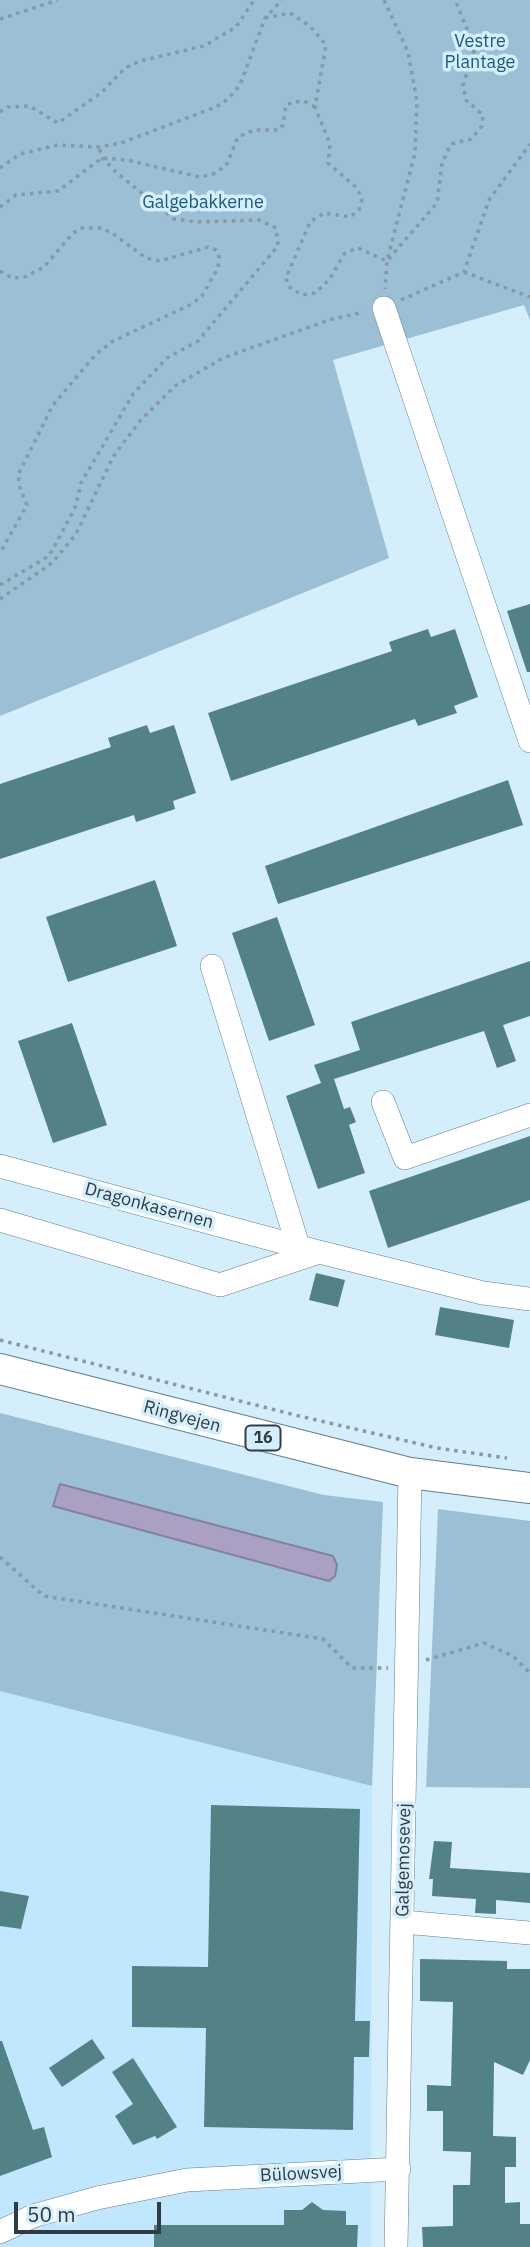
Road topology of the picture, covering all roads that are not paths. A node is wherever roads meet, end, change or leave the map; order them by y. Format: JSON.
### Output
{"nodes":[{"id":1,"x":384,"y":308,"type":"road end"},
{"id":2,"x":530,"y":741,"type":"edge"},
{"id":3,"x":212,"y":965,"type":"dead end"},
{"id":4,"x":383,"y":1102,"type":"dead end"},
{"id":5,"x":530,"y":1115,"type":"edge"},
{"id":6,"x":0,"y":1166,"type":"edge"},
{"id":7,"x":0,"y":1220,"type":"edge"},
{"id":8,"x":308,"y":1249,"type":"junction"},
{"id":9,"x":530,"y":1299,"type":"edge"},
{"id":10,"x":0,"y":1369,"type":"edge"},
{"id":11,"x":410,"y":1473,"type":"junction"},
{"id":12,"x":530,"y":1488,"type":"edge"},
{"id":13,"x":403,"y":1922,"type":"junction"},
{"id":14,"x":530,"y":1933,"type":"edge"},
{"id":15,"x":399,"y":2169,"type":"junction"},
{"id":16,"x":0,"y":2232,"type":"edge"},
{"id":17,"x":396,"y":2247,"type":"edge"}],
"edges":[{"from":1,"to":2,"type":"street"},
{"from":3,"to":8,"type":"street"},
{"from":4,"to":5,"type":"street"},
{"from":6,"to":8,"type":"street","name":"Dragonkasernen"},
{"from":7,"to":8,"type":"street"},
{"from":8,"to":9,"type":"street","name":"Dragonkasernen"},
{"from":10,"to":11,"type":"main road","name":"Ringvejen","number":"16"},
{"from":11,"to":12,"type":"main road","name":"Ringvejen","number":"16"},
{"from":11,"to":13,"type":"street","name":"Galgemosevej"},
{"from":13,"to":14,"type":"street"},
{"from":13,"to":15,"type":"street","name":"Galgemosevej"},
{"from":15,"to":16,"type":"street","name":"Bülowsvej"},
{"from":15,"to":17,"type":"street","name":"Galgemosevej"}]}
